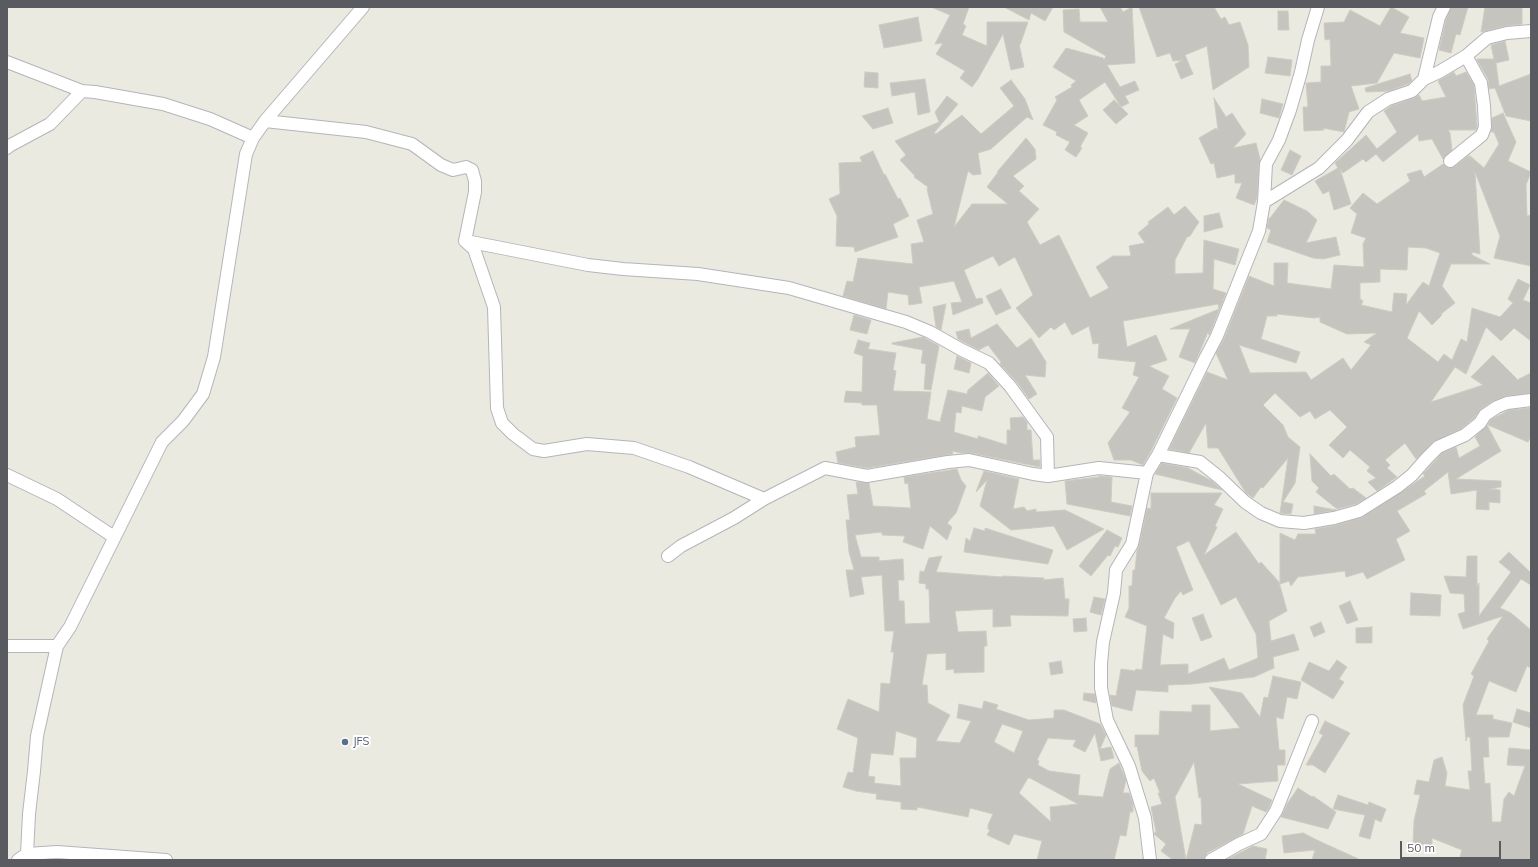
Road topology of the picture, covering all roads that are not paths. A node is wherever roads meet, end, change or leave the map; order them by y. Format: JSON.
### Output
{"nodes":[{"id":1,"x":363,"y":7,"type":"edge"},
{"id":2,"x":1318,"y":7,"type":"edge"},
{"id":3,"x":1444,"y":7,"type":"edge"},
{"id":4,"x":1531,"y":31,"type":"edge"},
{"id":5,"x":1466,"y":56,"type":"junction"},
{"id":6,"x":7,"y":62,"type":"edge"},
{"id":7,"x":1424,"y":79,"type":"junction"},
{"id":8,"x":82,"y":91,"type":"junction"},
{"id":9,"x":265,"y":121,"type":"junction"},
{"id":10,"x":253,"y":138,"type":"junction"},
{"id":11,"x":7,"y":148,"type":"edge"},
{"id":12,"x":1450,"y":161,"type":"dead end"},
{"id":13,"x":1264,"y":202,"type":"junction"},
{"id":14,"x":465,"y":241,"type":"junction"},
{"id":15,"x":1531,"y":400,"type":"edge"},
{"id":16,"x":1158,"y":455,"type":"junction"},
{"id":17,"x":1147,"y":473,"type":"junction"},
{"id":18,"x":7,"y":475,"type":"edge"},
{"id":19,"x":1048,"y":476,"type":"junction"},
{"id":20,"x":764,"y":499,"type":"junction"},
{"id":21,"x":114,"y":537,"type":"junction"},
{"id":22,"x":668,"y":556,"type":"dead end"},
{"id":23,"x":7,"y":646,"type":"edge"},
{"id":24,"x":57,"y":646,"type":"junction"},
{"id":25,"x":1312,"y":721,"type":"dead end"},
{"id":26,"x":22,"y":857,"type":"edge"},
{"id":27,"x":166,"y":860,"type":"edge"},
{"id":28,"x":1150,"y":860,"type":"edge"},
{"id":29,"x":1211,"y":860,"type":"edge"}],
"edges":[{"from":1,"to":9,"type":"street"},
{"from":2,"to":13,"type":"street"},
{"from":3,"to":7,"type":"street"},
{"from":4,"to":5,"type":"street"},
{"from":5,"to":7,"type":"street"},
{"from":5,"to":12,"type":"street"},
{"from":6,"to":8,"type":"street"},
{"from":7,"to":13,"type":"street"},
{"from":8,"to":10,"type":"street"},
{"from":8,"to":11,"type":"street"},
{"from":9,"to":10,"type":"street"},
{"from":9,"to":14,"type":"street"},
{"from":10,"to":21,"type":"street"},
{"from":13,"to":16,"type":"street"},
{"from":14,"to":19,"type":"street"},
{"from":14,"to":20,"type":"street"},
{"from":15,"to":16,"type":"street"},
{"from":16,"to":17,"type":"street"},
{"from":17,"to":19,"type":"street"},
{"from":17,"to":28,"type":"street"},
{"from":18,"to":21,"type":"street"},
{"from":19,"to":20,"type":"street"},
{"from":20,"to":22,"type":"street"},
{"from":21,"to":24,"type":"street"},
{"from":23,"to":24,"type":"street"},
{"from":24,"to":26,"type":"street"},
{"from":25,"to":29,"type":"street"},
{"from":26,"to":27,"type":"street"}]}
